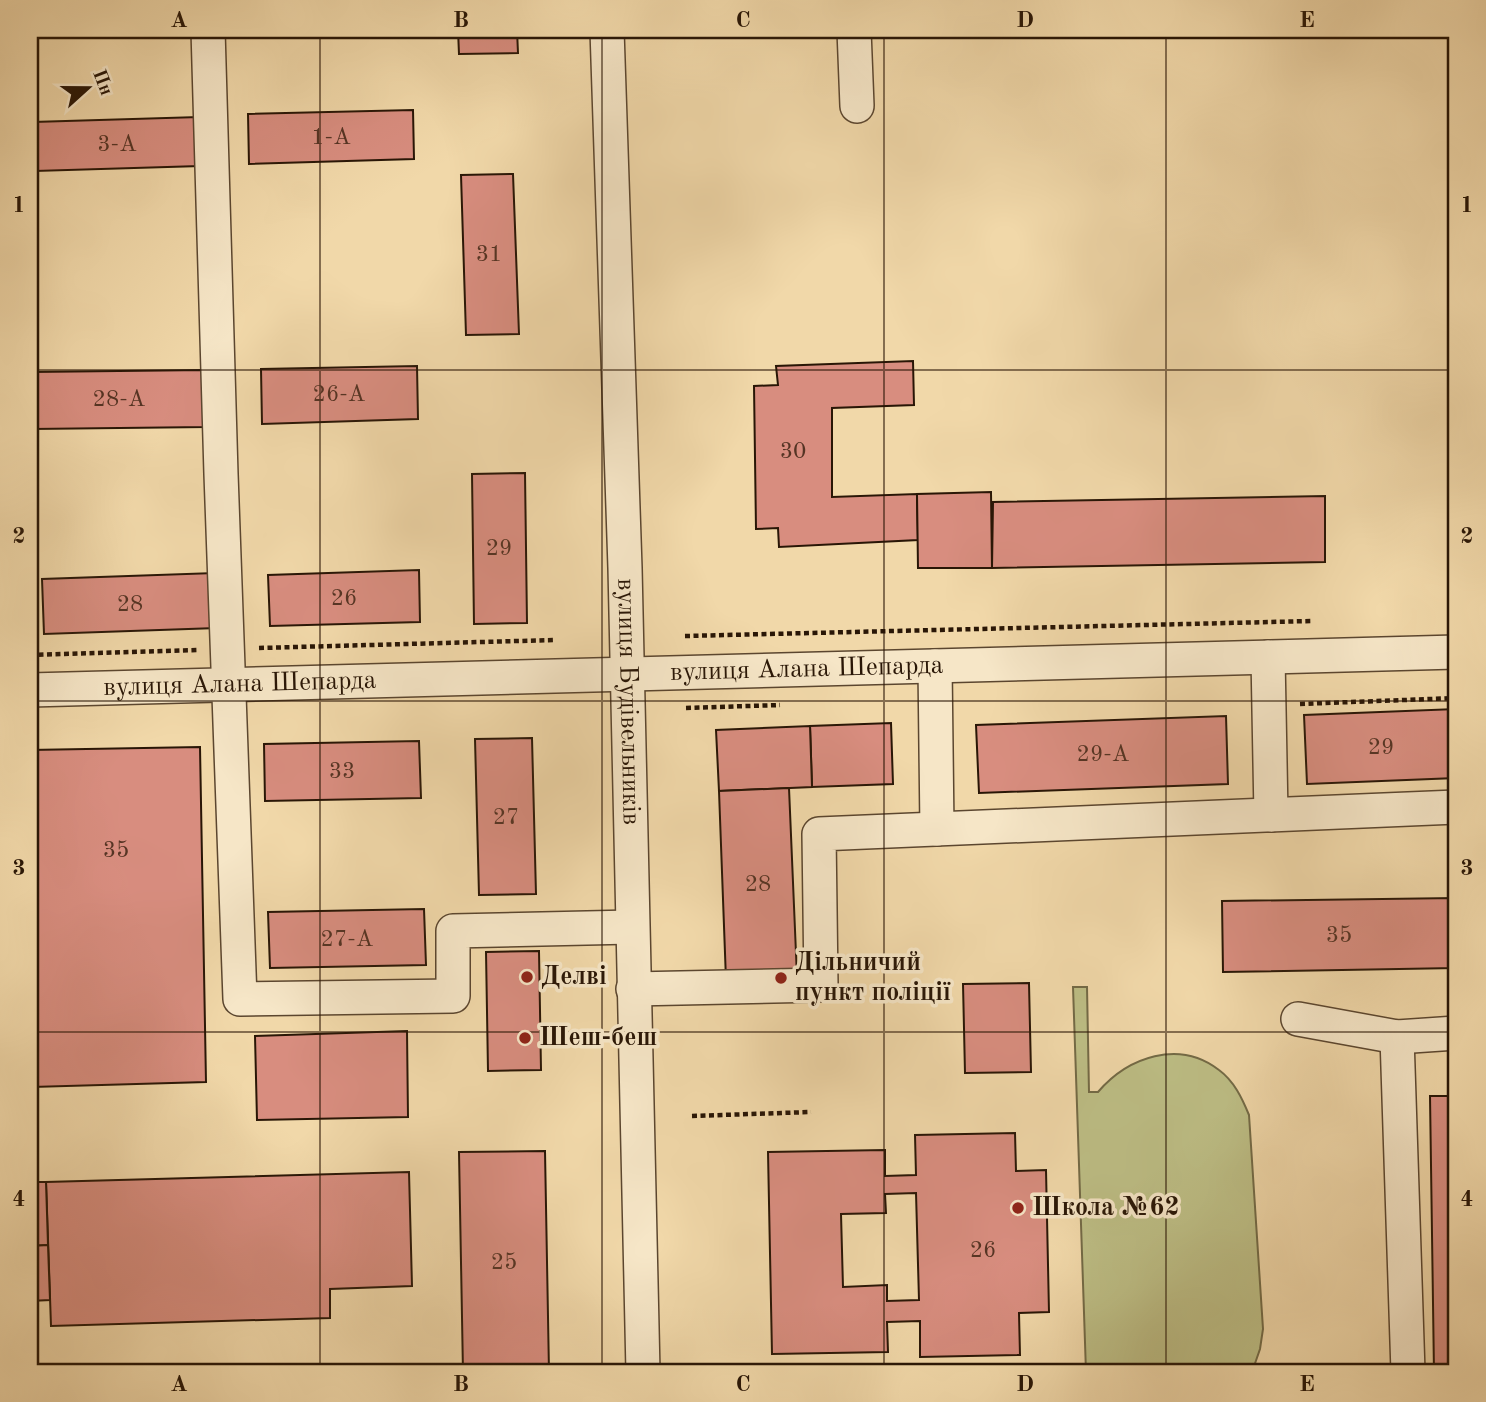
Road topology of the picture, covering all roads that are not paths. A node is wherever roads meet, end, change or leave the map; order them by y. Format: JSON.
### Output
{"nodes":[{"id":1,"x":208,"y":30,"type":"edge"},
{"id":2,"x":607,"y":30,"type":"edge"},
{"id":3,"x":854,"y":30,"type":"edge"},
{"id":4,"x":857,"y":106,"type":"dead end"},
{"id":5,"x":1456,"y":652,"type":"edge"},
{"id":6,"x":1268,"y":657,"type":"junction"},
{"id":7,"x":935,"y":666,"type":"junction"},
{"id":8,"x":626,"y":675,"type":"junction"},
{"id":9,"x":229,"y":685,"type":"junction"},
{"id":10,"x":30,"y":690,"type":"edge"},
{"id":11,"x":1456,"y":807,"type":"edge"},
{"id":12,"x":1271,"y":815,"type":"junction"},
{"id":13,"x":937,"y":829,"type":"junction"},
{"id":14,"x":632,"y":927,"type":"junction"},
{"id":15,"x":633,"y":989,"type":"junction"},
{"id":16,"x":1298,"y":1020,"type":"dead end"},
{"id":17,"x":1456,"y":1033,"type":"edge"},
{"id":18,"x":1397,"y":1037,"type":"junction"},
{"id":19,"x":643,"y":1372,"type":"edge"},
{"id":20,"x":1408,"y":1372,"type":"edge"}],
"edges":[{"from":1,"to":9,"type":"street"},
{"from":2,"to":8,"type":"street","name":"вулиця Будівельників"},
{"from":3,"to":4,"type":"street"},
{"from":5,"to":6,"type":"street","name":"вулиця Алана Шепарда"},
{"from":6,"to":7,"type":"street","name":"вулиця Алана Шепарда"},
{"from":6,"to":12,"type":"street"},
{"from":7,"to":8,"type":"street","name":"вулиця Алана Шепарда"},
{"from":7,"to":13,"type":"street"},
{"from":8,"to":9,"type":"street","name":"вулиця Алана Шепарда"},
{"from":8,"to":14,"type":"street","name":"вулиця Будівельників"},
{"from":9,"to":10,"type":"street","name":"вулиця Алана Шепарда"},
{"from":9,"to":14,"type":"street"},
{"from":11,"to":12,"type":"street"},
{"from":12,"to":13,"type":"street"},
{"from":13,"to":15,"type":"street"},
{"from":14,"to":15,"type":"street","name":"вулиця Будівельників"},
{"from":15,"to":19,"type":"street","name":"вулиця Будівельників"},
{"from":16,"to":18,"type":"street"},
{"from":17,"to":18,"type":"street"},
{"from":18,"to":20,"type":"street"}]}
